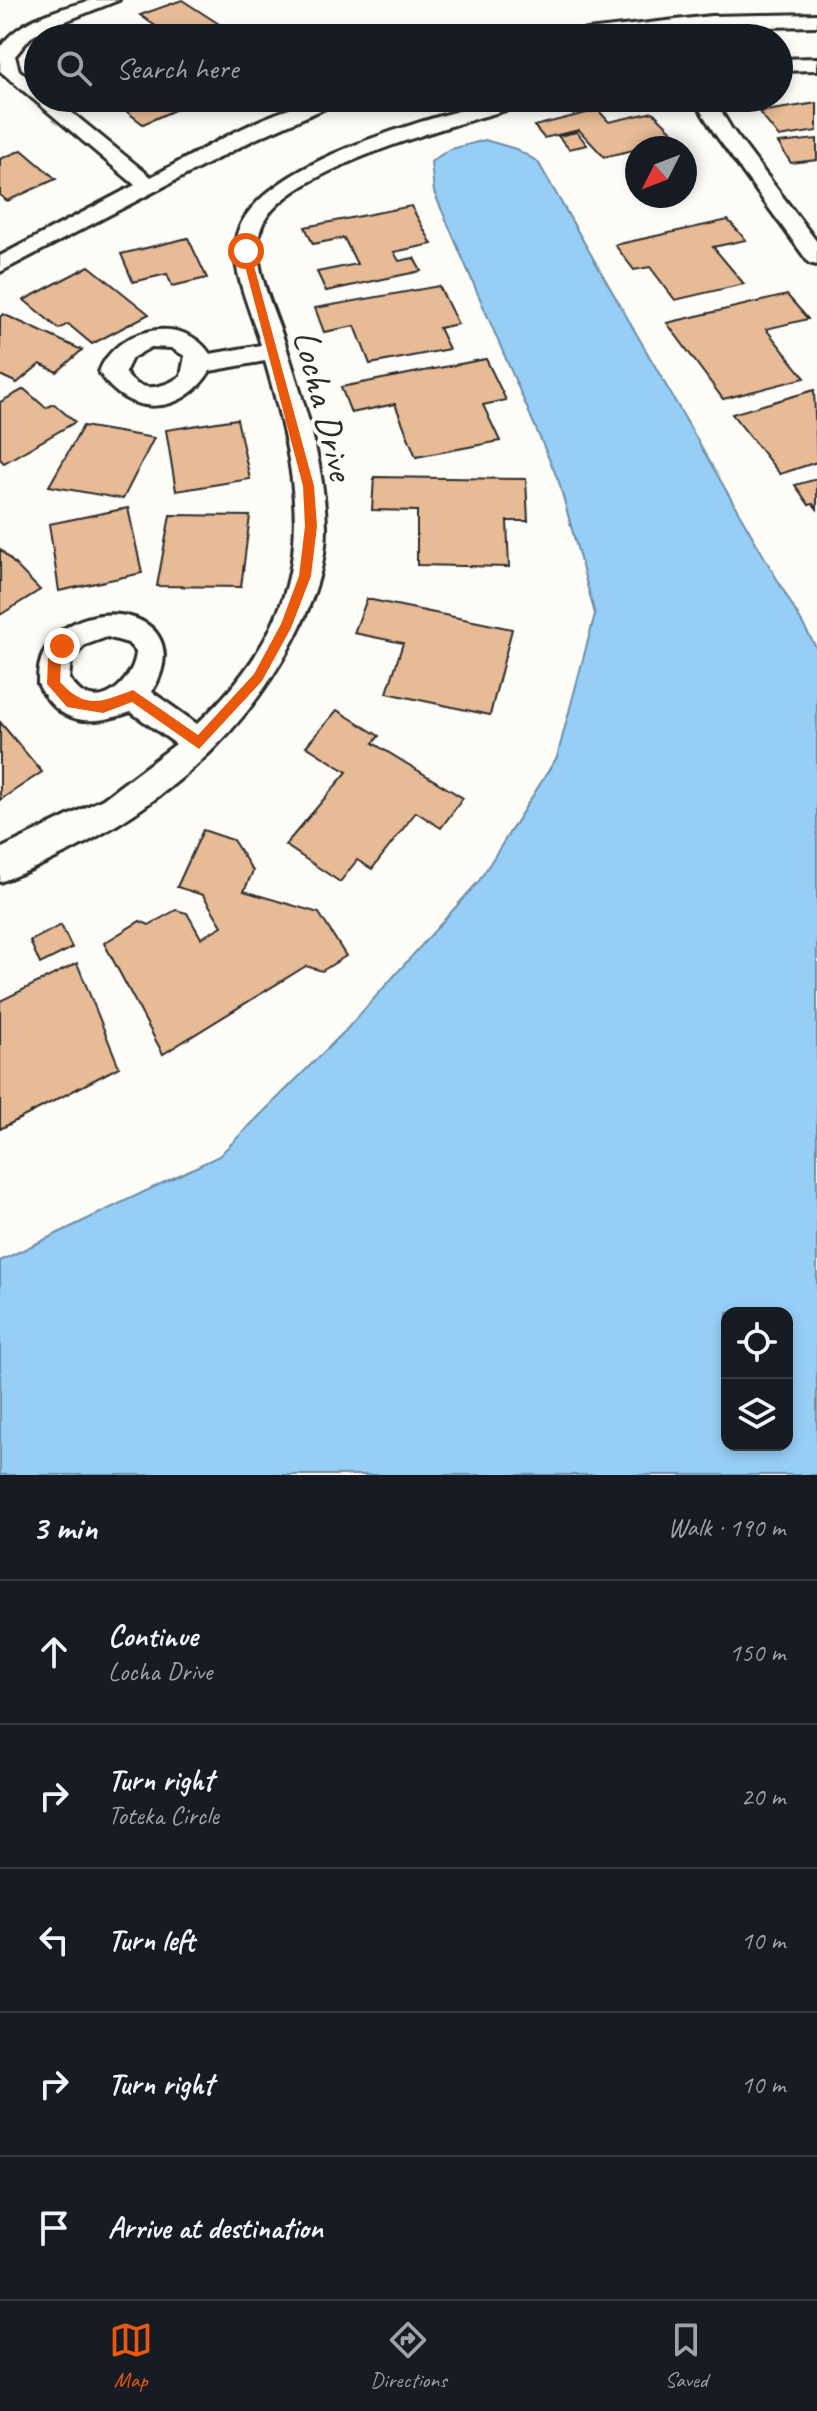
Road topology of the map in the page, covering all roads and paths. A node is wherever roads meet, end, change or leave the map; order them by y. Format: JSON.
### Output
{"nodes":[{"id":1,"x":110,"y":0,"type":"edge"},
{"id":2,"x":737,"y":0,"type":"edge"},
{"id":3,"x":749,"y":20,"type":"junction"},
{"id":4,"x":817,"y":20,"type":"edge"},
{"id":5,"x":47,"y":24,"type":"edge"},
{"id":6,"x":692,"y":24,"type":"edge"},
{"id":7,"x":24,"y":34,"type":"edge"},
{"id":8,"x":817,"y":64,"type":"edge"},
{"id":9,"x":793,"y":65,"type":"edge"},
{"id":10,"x":24,"y":83,"type":"edge"},
{"id":11,"x":59,"y":112,"type":"edge"},
{"id":12,"x":304,"y":112,"type":"edge"},
{"id":13,"x":481,"y":112,"type":"edge"},
{"id":14,"x":713,"y":112,"type":"edge"},
{"id":15,"x":149,"y":186,"type":"junction"},
{"id":16,"x":817,"y":258,"type":"edge"},
{"id":17,"x":0,"y":265,"type":"edge"},
{"id":18,"x":273,"y":351,"type":"junction"},
{"id":19,"x":200,"y":364,"type":"dead end"},
{"id":20,"x":133,"y":696,"type":"dead end"},
{"id":21,"x":199,"y":743,"type":"junction"},
{"id":22,"x":0,"y":866,"type":"edge"}],
"edges":[{"from":1,"to":5,"type":"street"},
{"from":2,"to":3,"type":"street"},
{"from":3,"to":4,"type":"street"},
{"from":3,"to":6,"type":"street"},
{"from":7,"to":10,"type":"street"},
{"from":8,"to":9,"type":"street"},
{"from":11,"to":15,"type":"street"},
{"from":12,"to":15,"type":"street"},
{"from":13,"to":18,"type":"street","name":"Locha Drive"},
{"from":14,"to":16,"type":"street"},
{"from":15,"to":17,"type":"street"},
{"from":18,"to":19,"type":"street"},
{"from":18,"to":21,"type":"street","name":"Locha Drive"},
{"from":20,"to":21,"type":"street"},
{"from":21,"to":22,"type":"street","name":"Locha Drive"}]}
